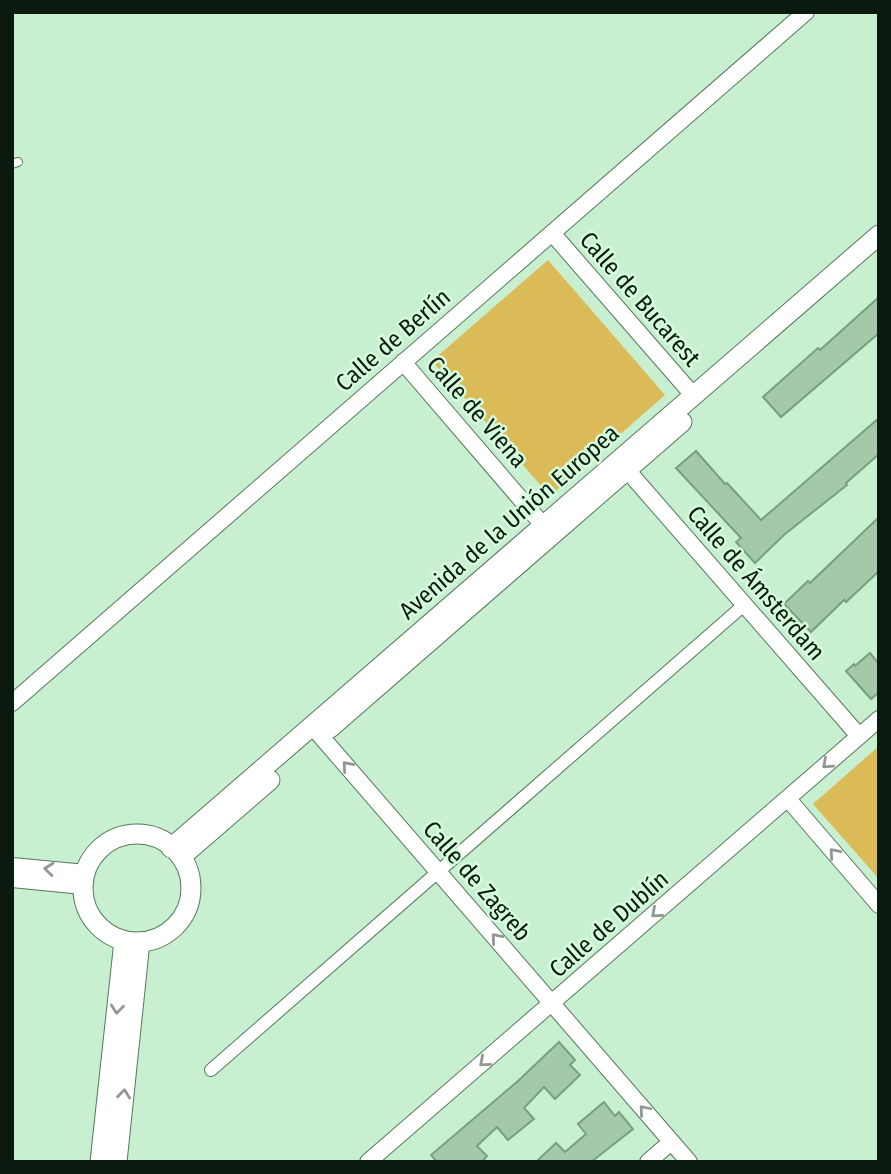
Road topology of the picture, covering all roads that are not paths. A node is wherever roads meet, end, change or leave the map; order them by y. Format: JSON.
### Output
{"nodes":[{"id":1,"x":806,"y":12,"type":"edge"},
{"id":2,"x":552,"y":233,"type":"junction"},
{"id":3,"x":879,"y":234,"type":"edge"},
{"id":4,"x":879,"y":252,"type":"edge"},
{"id":5,"x":403,"y":362,"type":"junction"},
{"id":6,"x":693,"y":395,"type":"junction"},
{"id":7,"x":623,"y":465,"type":"junction"},
{"id":8,"x":543,"y":525,"type":"junction"},
{"id":9,"x":744,"y":605,"type":"junction"},
{"id":10,"x":12,"y":703,"type":"edge"},
{"id":11,"x":879,"y":719,"type":"edge"},
{"id":12,"x":316,"y":731,"type":"junction"},
{"id":13,"x":859,"y":736,"type":"junction"},
{"id":14,"x":788,"y":799,"type":"junction"},
{"id":15,"x":176,"y":852,"type":"junction"},
{"id":16,"x":12,"y":866,"type":"edge"},
{"id":17,"x":439,"y":872,"type":"junction"},
{"id":18,"x":12,"y":879,"type":"edge"},
{"id":19,"x":85,"y":880,"type":"junction"},
{"id":20,"x":879,"y":905,"type":"edge"},
{"id":21,"x":132,"y":941,"type":"junction"},
{"id":22,"x":552,"y":1003,"type":"junction"},
{"id":23,"x":212,"y":1070,"type":"dead end"},
{"id":24,"x":671,"y":1142,"type":"junction"},
{"id":25,"x":100,"y":1162,"type":"edge"},
{"id":26,"x":117,"y":1162,"type":"edge"},
{"id":27,"x":369,"y":1162,"type":"edge"},
{"id":28,"x":648,"y":1162,"type":"edge"},
{"id":29,"x":689,"y":1162,"type":"edge"}],
"edges":[{"from":1,"to":2,"type":"street","name":"Calle de Berlín"},
{"from":2,"to":5,"type":"street","name":"Calle de Berlín"},
{"from":2,"to":6,"type":"street","name":"Calle de Bucarest"},
{"from":3,"to":6,"type":"street","name":"Avenida de la Unión Europea"},
{"from":4,"to":7,"type":"street","name":"Avenida de la Unión Europea"},
{"from":5,"to":8,"type":"street","name":"Calle de Viena"},
{"from":5,"to":10,"type":"street","name":"Calle de Berlín"},
{"from":6,"to":7,"type":"street","name":"Avenida de la Unión Europea"},
{"from":7,"to":8,"type":"street","name":"Avenida de la Unión Europea"},
{"from":7,"to":9,"type":"street","name":"Calle de Ámsterdam"},
{"from":7,"to":12,"type":"street","name":"Avenida de la Unión Europea"},
{"from":8,"to":12,"type":"street","name":"Avenida de la Unión Europea"},
{"from":9,"to":13,"type":"street","name":"Calle de Ámsterdam"},
{"from":9,"to":17,"type":"street"},
{"from":11,"to":13,"type":"street","name":"Calle de Dublín"},
{"from":12,"to":15,"type":"street","name":"Avenida de la Unión Europea"},
{"from":17,"to":12,"type":"street","name":"Calle de Zagreb","one_way":true},
{"from":13,"to":14,"type":"street","name":"Calle de Dublín","one_way":true},
{"from":20,"to":14,"type":"street","one_way":true},
{"from":14,"to":22,"type":"street","name":"Calle de Dublín","one_way":true},
{"from":15,"to":19,"type":"street"},
{"from":15,"to":21,"type":"street"},
{"from":19,"to":16,"type":"street","one_way":true},
{"from":22,"to":17,"type":"street","name":"Calle de Zagreb","one_way":true},
{"from":17,"to":23,"type":"street"},
{"from":18,"to":19,"type":"street"},
{"from":19,"to":21,"type":"street"},
{"from":21,"to":25,"type":"street","one_way":true},
{"from":26,"to":21,"type":"street","one_way":true},
{"from":24,"to":22,"type":"street","name":"Calle de Zagreb","one_way":true},
{"from":22,"to":27,"type":"street","name":"Calle de Dublín","one_way":true},
{"from":24,"to":28,"type":"street"},
{"from":24,"to":29,"type":"street","name":"Calle de Zagreb"}]}
